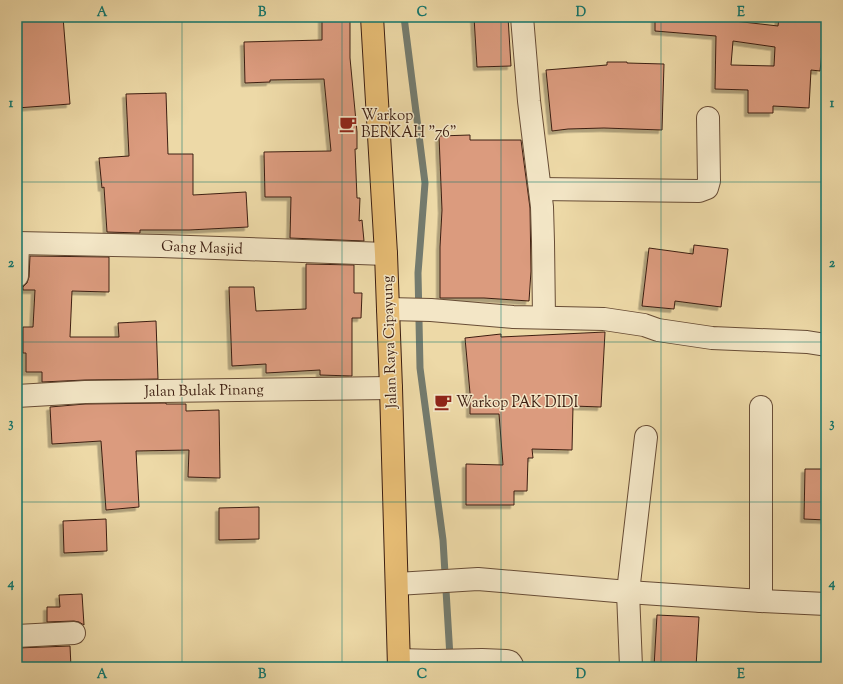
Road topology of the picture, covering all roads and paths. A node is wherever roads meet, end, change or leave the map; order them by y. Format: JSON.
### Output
{"nodes":[{"id":1,"x":372,"y":17,"type":"edge"},
{"id":2,"x":522,"y":17,"type":"edge"},
{"id":3,"x":708,"y":118,"type":"dead end"},
{"id":4,"x":540,"y":189,"type":"junction"},
{"id":5,"x":17,"y":243,"type":"edge"},
{"id":6,"x":386,"y":254,"type":"junction"},
{"id":7,"x":17,"y":276,"type":"edge"},
{"id":8,"x":392,"y":309,"type":"junction"},
{"id":9,"x":544,"y":317,"type":"junction"},
{"id":10,"x":826,"y":345,"type":"edge"},
{"id":11,"x":391,"y":388,"type":"junction"},
{"id":12,"x":17,"y":396,"type":"edge"},
{"id":13,"x":761,"y":407,"type":"dead end"},
{"id":14,"x":646,"y":437,"type":"dead end"},
{"id":15,"x":397,"y":584,"type":"junction"},
{"id":16,"x":628,"y":592,"type":"junction"},
{"id":17,"x":761,"y":601,"type":"junction"},
{"id":18,"x":826,"y":604,"type":"edge"},
{"id":19,"x":74,"y":633,"type":"dead end"},
{"id":20,"x":17,"y":636,"type":"edge"},
{"id":21,"x":399,"y":663,"type":"edge"},
{"id":22,"x":512,"y":667,"type":"edge"},
{"id":23,"x":631,"y":667,"type":"edge"}],
"edges":[{"from":1,"to":6,"type":"main road","name":"Jalan Raya Cipayung"},
{"from":2,"to":4,"type":"street"},
{"from":3,"to":4,"type":"street"},
{"from":4,"to":9,"type":"street"},
{"from":5,"to":6,"type":"street","name":"Gang Masjid"},
{"from":5,"to":7,"type":"street"},
{"from":6,"to":8,"type":"main road","name":"Jalan Raya Cipayung"},
{"from":8,"to":9,"type":"street"},
{"from":8,"to":11,"type":"main road","name":"Jalan Raya Cipayung"},
{"from":9,"to":10,"type":"street"},
{"from":11,"to":12,"type":"street","name":"Jalan Bulak Pinang"},
{"from":11,"to":15,"type":"main road","name":"Jalan Raya Cipayung"},
{"from":13,"to":17,"type":"street"},
{"from":14,"to":16,"type":"street"},
{"from":15,"to":16,"type":"street"},
{"from":15,"to":21,"type":"main road","name":"Jalan Raya Cipayung"},
{"from":16,"to":17,"type":"street"},
{"from":16,"to":23,"type":"street"},
{"from":17,"to":18,"type":"street"},
{"from":19,"to":20,"type":"street"},
{"from":21,"to":22,"type":"street"}]}
